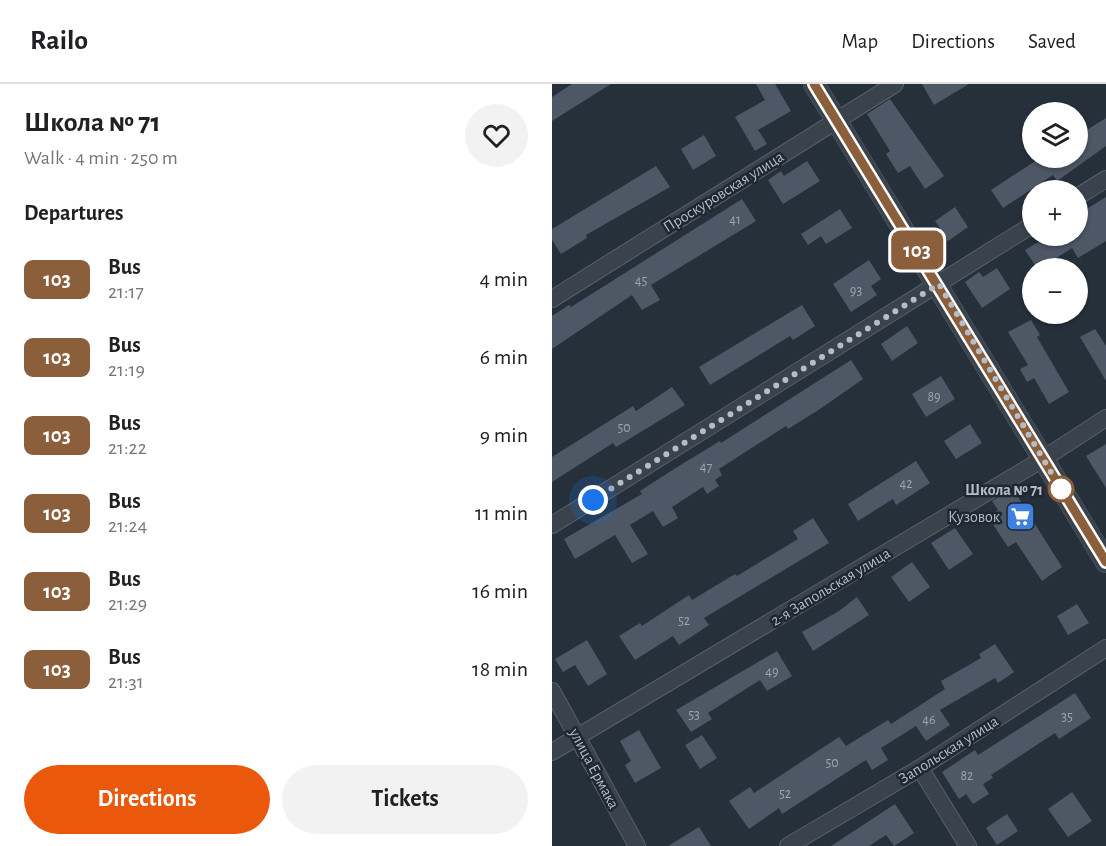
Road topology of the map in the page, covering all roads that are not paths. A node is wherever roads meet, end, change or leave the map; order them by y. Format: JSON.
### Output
{"nodes":[{"id":1,"x":814,"y":84,"type":"edge"},
{"id":2,"x":895,"y":84,"type":"edge"},
{"id":3,"x":836,"y":120,"type":"junction"},
{"id":4,"x":1106,"y":179,"type":"edge"},
{"id":5,"x":1088,"y":190,"type":"edge"},
{"id":6,"x":1022,"y":231,"type":"edge"},
{"id":7,"x":939,"y":284,"type":"junction"},
{"id":8,"x":552,"y":299,"type":"edge"},
{"id":9,"x":1106,"y":418,"type":"edge"},
{"id":10,"x":1043,"y":459,"type":"junction"},
{"id":11,"x":552,"y":525,"type":"edge"},
{"id":12,"x":1106,"y":562,"type":"edge"},
{"id":13,"x":1106,"y":648,"type":"edge"},
{"id":14,"x":552,"y":691,"type":"edge"},
{"id":15,"x":578,"y":735,"type":"junction"},
{"id":16,"x":552,"y":752,"type":"edge"},
{"id":17,"x":920,"y":768,"type":"junction"},
{"id":18,"x":637,"y":846,"type":"edge"},
{"id":19,"x":788,"y":846,"type":"edge"},
{"id":20,"x":968,"y":846,"type":"edge"}],
"edges":[{"from":1,"to":3,"type":"street"},
{"from":2,"to":3,"type":"street","name":"Проскуровская улица"},
{"from":3,"to":7,"type":"street"},
{"from":3,"to":8,"type":"street","name":"Проскуровская улица"},
{"from":4,"to":5,"type":"street"},
{"from":6,"to":7,"type":"street"},
{"from":7,"to":10,"type":"street"},
{"from":7,"to":11,"type":"street"},
{"from":9,"to":10,"type":"street","name":"2-я Запольская улица"},
{"from":10,"to":12,"type":"street"},
{"from":10,"to":15,"type":"street","name":"2-я Запольская улица"},
{"from":13,"to":17,"type":"street","name":"Запольская улица"},
{"from":14,"to":15,"type":"street","name":"улица Ермака"},
{"from":15,"to":16,"type":"street","name":"2-я Запольская улица"},
{"from":15,"to":18,"type":"street","name":"улица Ермака"},
{"from":17,"to":19,"type":"street","name":"Запольская улица"},
{"from":17,"to":20,"type":"street"}]}
